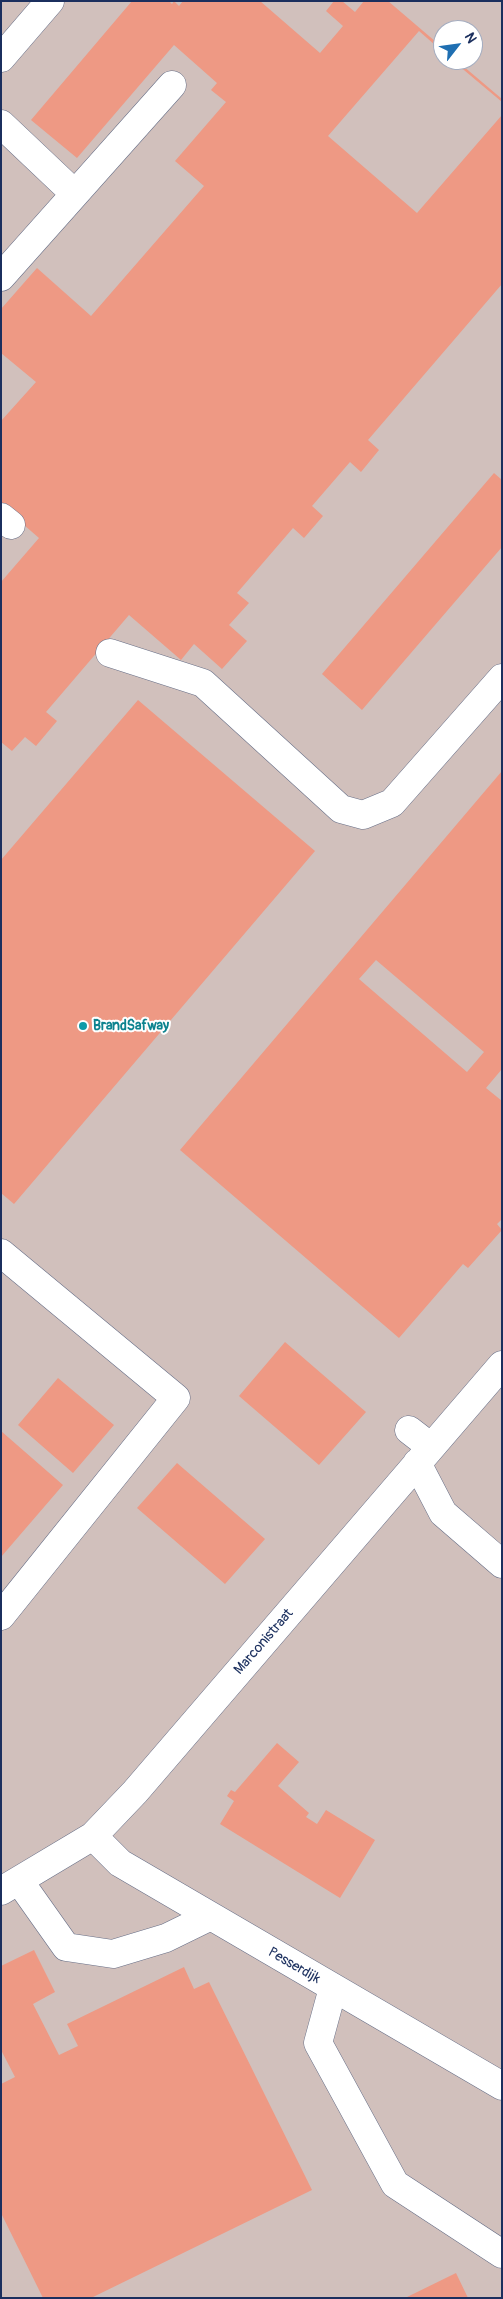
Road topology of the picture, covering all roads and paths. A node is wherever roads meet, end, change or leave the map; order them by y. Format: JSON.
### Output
{"nodes":[{"id":1,"x":50,"y":1,"type":"edge"},
{"id":2,"x":1,"y":58,"type":"edge"},
{"id":3,"x":172,"y":85,"type":"dead end"},
{"id":4,"x":1,"y":124,"type":"edge"},
{"id":5,"x":75,"y":194,"type":"junction"},
{"id":6,"x":1,"y":277,"type":"edge"},
{"id":7,"x":110,"y":653,"type":"dead end"},
{"id":8,"x":502,"y":678,"type":"edge"},
{"id":9,"x":1,"y":1253,"type":"edge"},
{"id":10,"x":502,"y":1365,"type":"edge"},
{"id":11,"x":408,"y":1430,"type":"dead end"},
{"id":12,"x":424,"y":1455,"type":"junction"},
{"id":13,"x":502,"y":1564,"type":"edge"},
{"id":14,"x":1,"y":1616,"type":"edge"},
{"id":15,"x":93,"y":1836,"type":"junction"},
{"id":16,"x":10,"y":1887,"type":"edge"},
{"id":17,"x":209,"y":1917,"type":"junction"},
{"id":18,"x":333,"y":1988,"type":"junction"},
{"id":19,"x":502,"y":2086,"type":"edge"},
{"id":20,"x":502,"y":2254,"type":"edge"}],
"edges":[{"from":1,"to":2,"type":"street"},
{"from":3,"to":5,"type":"street"},
{"from":4,"to":5,"type":"street"},
{"from":5,"to":6,"type":"street"},
{"from":7,"to":8,"type":"street"},
{"from":9,"to":14,"type":"street"},
{"from":10,"to":12,"type":"street","name":"Marconistraat"},
{"from":11,"to":12,"type":"street"},
{"from":12,"to":13,"type":"street"},
{"from":12,"to":15,"type":"street","name":"Marconistraat"},
{"from":15,"to":16,"type":"street","name":"Marconistraat"},
{"from":15,"to":17,"type":"street","name":"Pesserdijk"},
{"from":16,"to":17,"type":"street"},
{"from":17,"to":18,"type":"street","name":"Pesserdijk"},
{"from":18,"to":19,"type":"street","name":"Pesserdijk"},
{"from":18,"to":20,"type":"street"}]}
